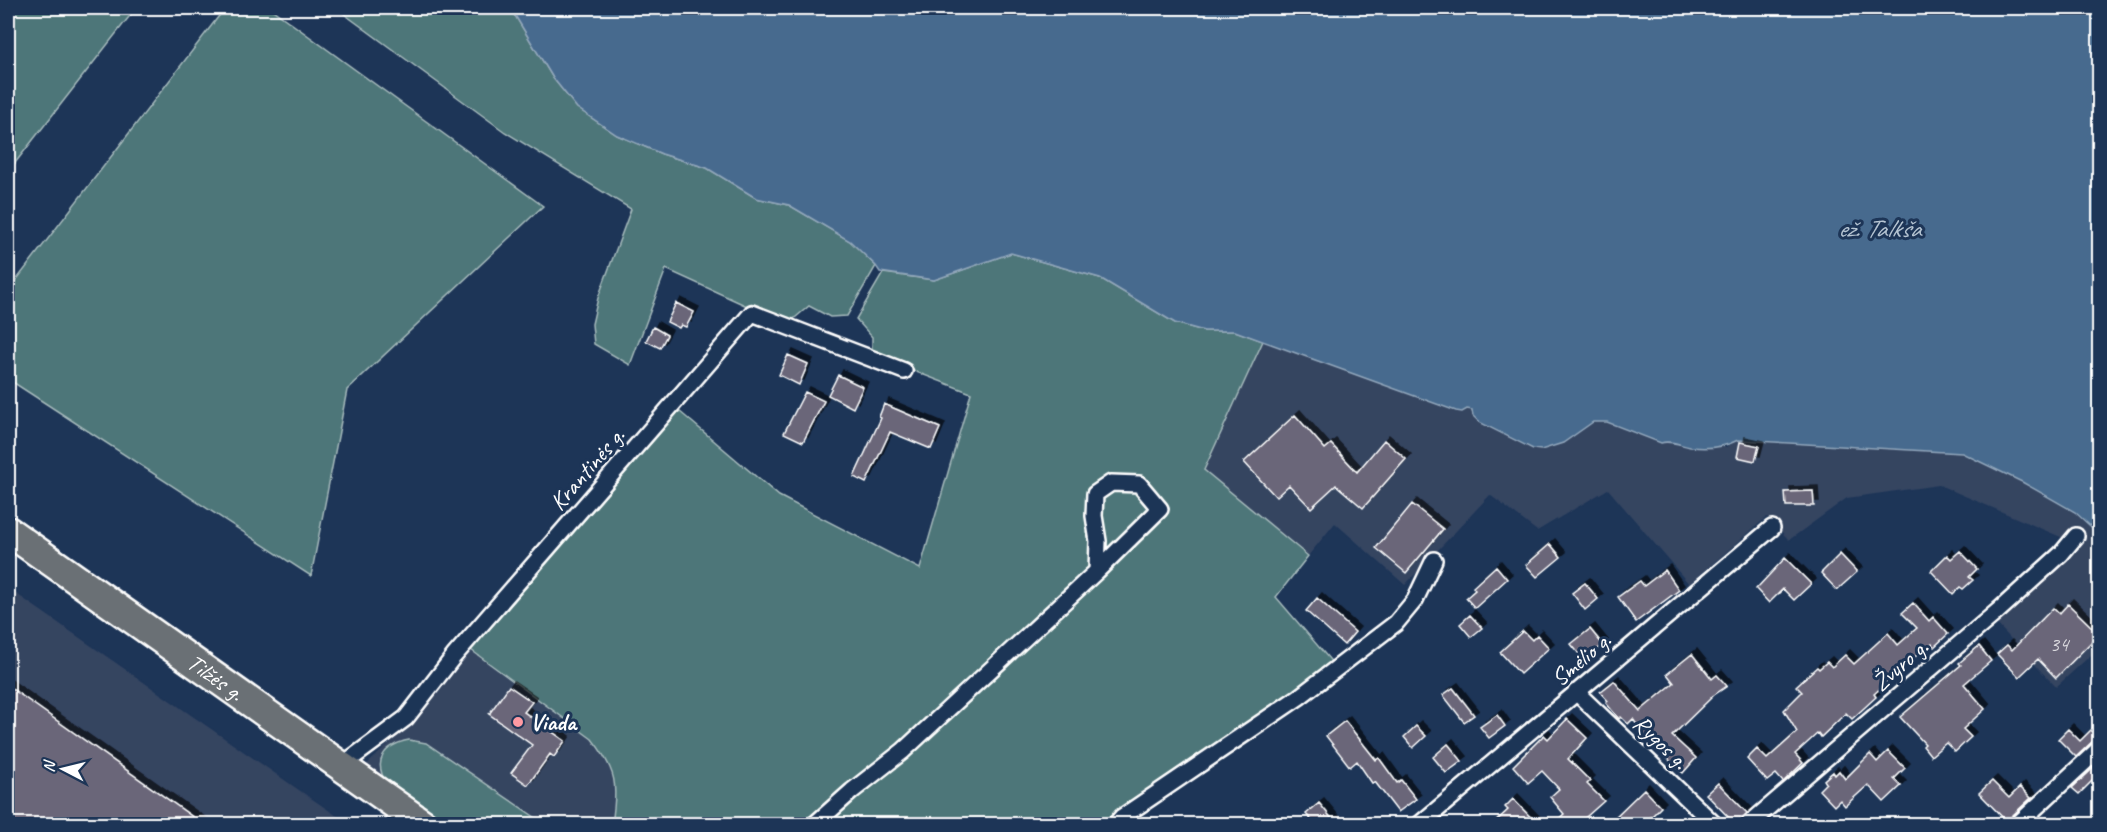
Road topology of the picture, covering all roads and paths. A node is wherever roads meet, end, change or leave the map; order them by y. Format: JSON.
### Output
{"nodes":[{"id":1,"x":904,"y":372,"type":"dead end"},
{"id":2,"x":1772,"y":528,"type":"dead end"},
{"id":3,"x":8,"y":531,"type":"edge"},
{"id":4,"x":2076,"y":536,"type":"dead end"},
{"id":5,"x":1434,"y":560,"type":"dead end"},
{"id":6,"x":1097,"y":571,"type":"junction"},
{"id":7,"x":1576,"y":692,"type":"junction"},
{"id":8,"x":2100,"y":748,"type":"edge"},
{"id":9,"x":341,"y":766,"type":"junction"},
{"id":10,"x":423,"y":825,"type":"edge"},
{"id":11,"x":814,"y":825,"type":"edge"},
{"id":12,"x":1116,"y":825,"type":"edge"},
{"id":13,"x":1420,"y":825,"type":"edge"},
{"id":14,"x":1713,"y":825,"type":"edge"},
{"id":15,"x":1749,"y":825,"type":"edge"},
{"id":16,"x":2018,"y":825,"type":"edge"}],
"edges":[{"from":1,"to":9,"type":"street","name":"Krantinės g."},
{"from":2,"to":7,"type":"street","name":"Smėlio g."},
{"from":3,"to":9,"type":"highway","name":"Tilžės g."},
{"from":4,"to":15,"type":"street","name":"Žvyro g."},
{"from":5,"to":12,"type":"street"},
{"from":6,"to":6,"type":"street"},
{"from":6,"to":11,"type":"street"},
{"from":7,"to":13,"type":"street","name":"Smėlio g."},
{"from":7,"to":14,"type":"street","name":"Rygos g."},
{"from":8,"to":16,"type":"street"},
{"from":9,"to":10,"type":"highway","name":"Tilžės g."}]}
